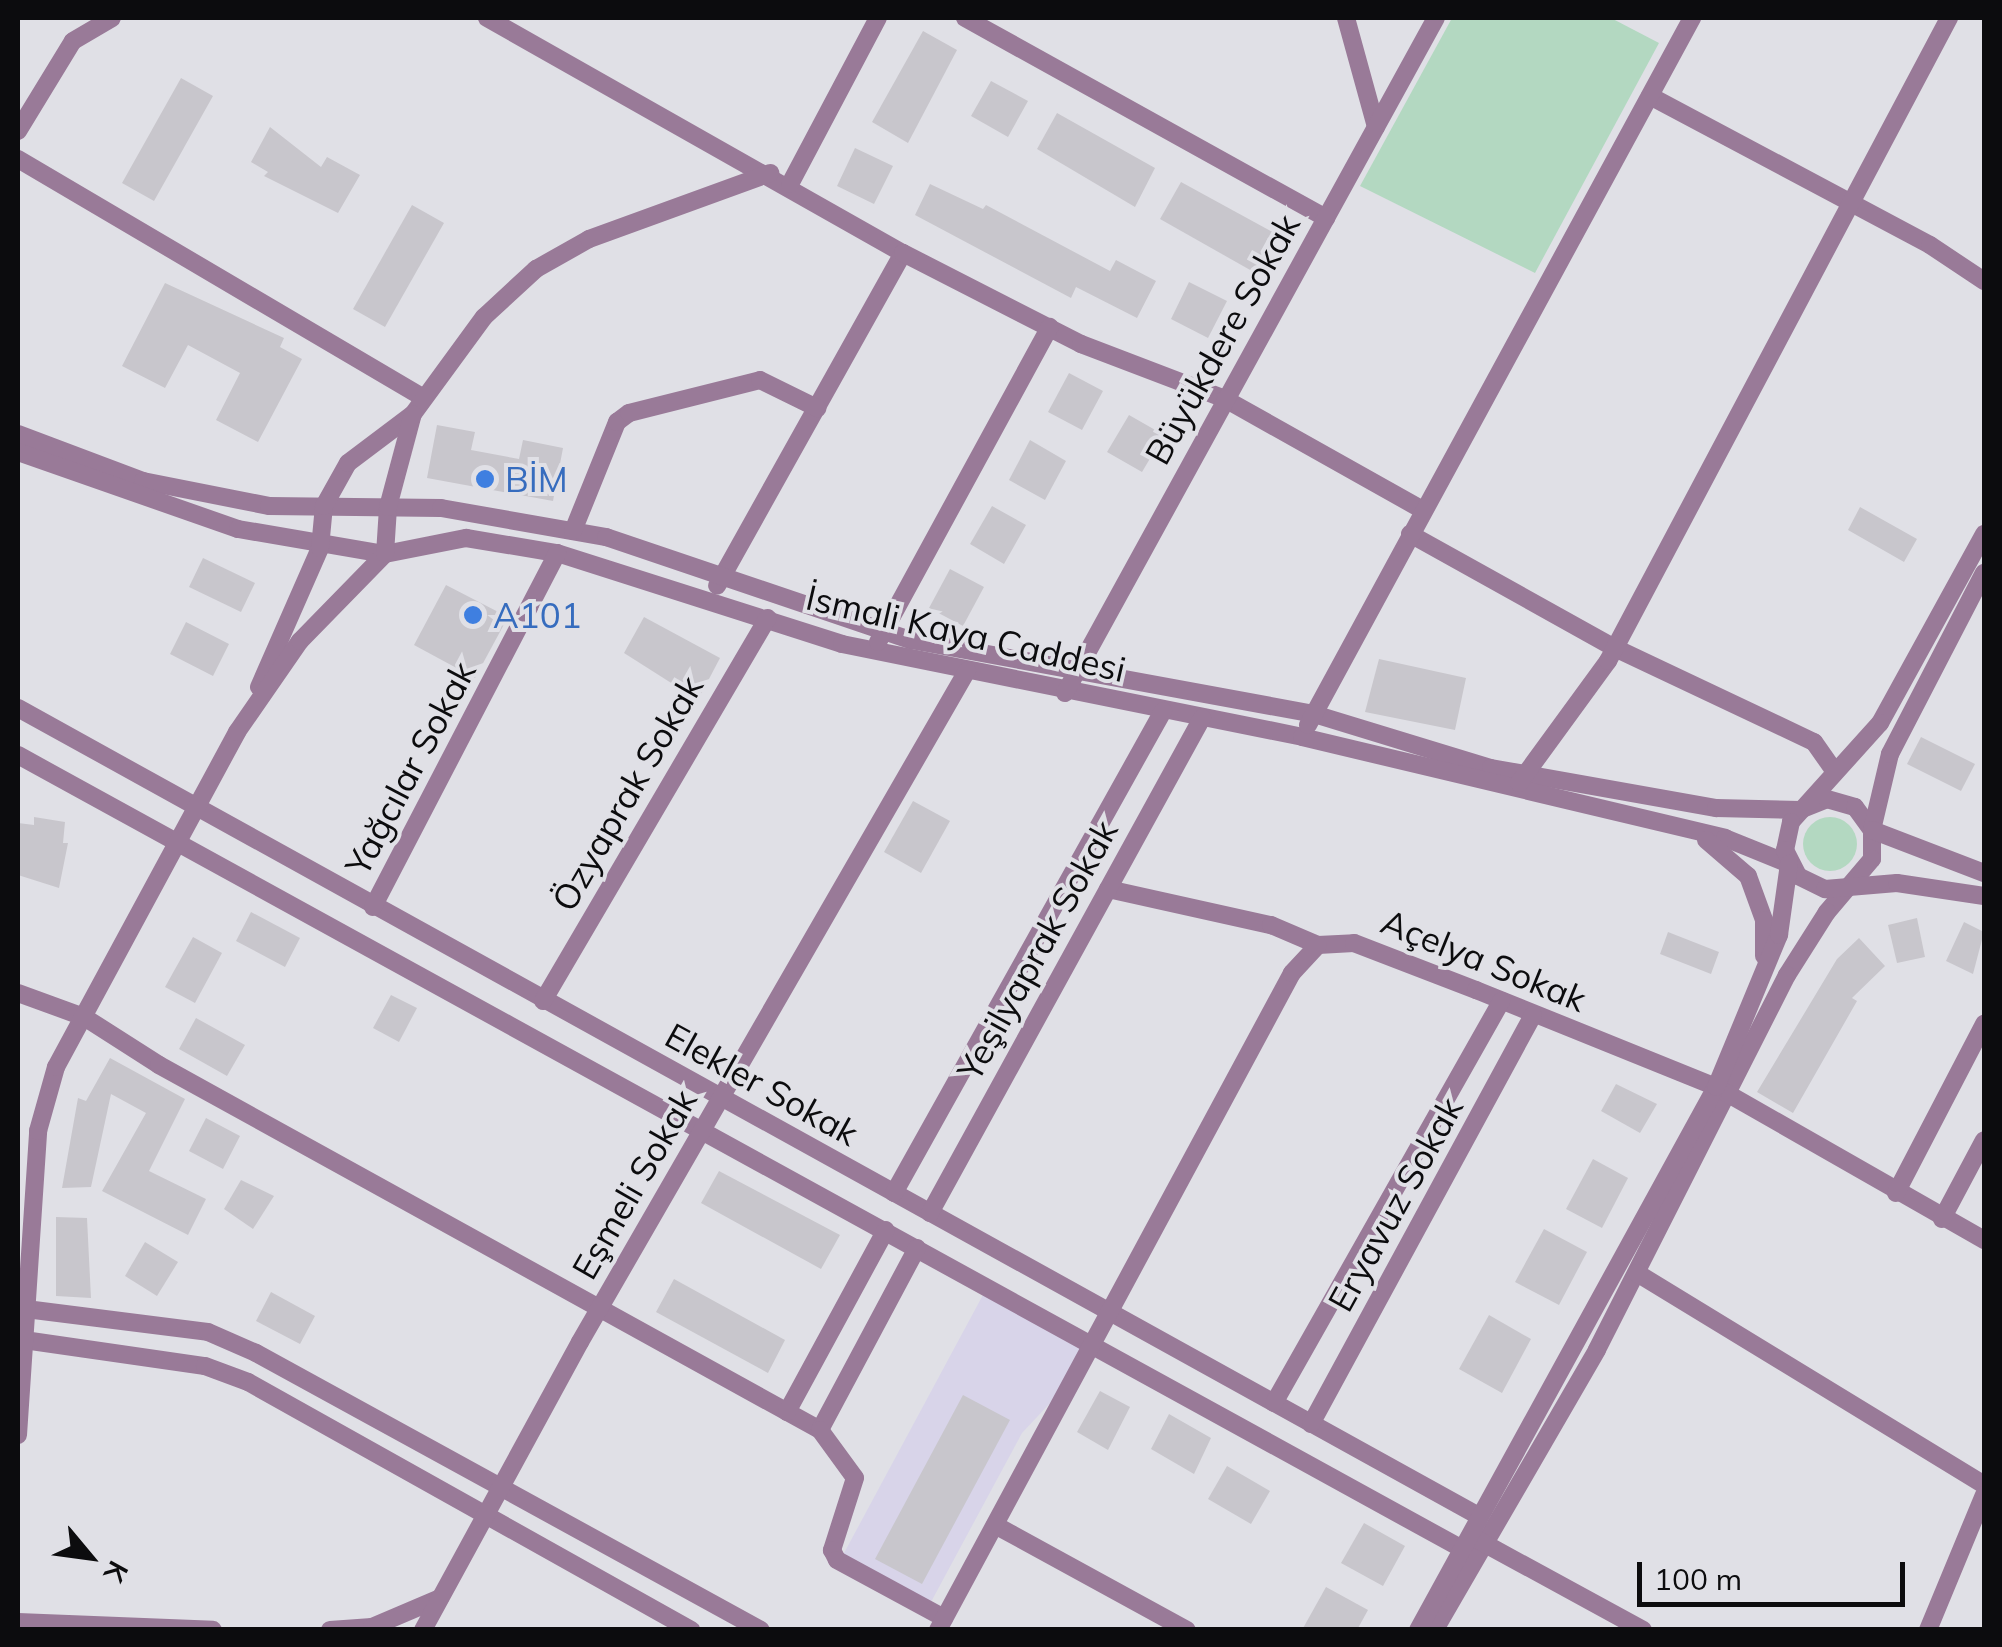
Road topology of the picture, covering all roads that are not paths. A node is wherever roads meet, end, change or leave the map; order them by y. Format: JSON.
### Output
{"nodes":[{"id":1,"x":112,"y":18,"type":"edge"},
{"id":2,"x":487,"y":18,"type":"edge"},
{"id":3,"x":878,"y":18,"type":"edge"},
{"id":4,"x":966,"y":18,"type":"edge"},
{"id":5,"x":1346,"y":18,"type":"edge"},
{"id":6,"x":1436,"y":18,"type":"edge"},
{"id":7,"x":1692,"y":18,"type":"edge"},
{"id":8,"x":1949,"y":18,"type":"edge"},
{"id":9,"x":1650,"y":96,"type":"junction"},
{"id":10,"x":1376,"y":127,"type":"junction"},
{"id":11,"x":18,"y":131,"type":"edge"},
{"id":12,"x":18,"y":159,"type":"edge"},
{"id":13,"x":770,"y":173,"type":"junction"},
{"id":14,"x":790,"y":184,"type":"junction"},
{"id":15,"x":1852,"y":208,"type":"junction"},
{"id":16,"x":1326,"y":218,"type":"junction"},
{"id":17,"x":903,"y":253,"type":"junction"},
{"id":18,"x":1984,"y":281,"type":"edge"},
{"id":19,"x":1050,"y":327,"type":"junction"},
{"id":20,"x":1225,"y":399,"type":"junction"},
{"id":21,"x":419,"y":406,"type":"junction"},
{"id":22,"x":816,"y":408,"type":"junction"},
{"id":23,"x":18,"y":434,"type":"edge"},
{"id":24,"x":18,"y":452,"type":"edge"},
{"id":25,"x":324,"y":506,"type":"junction"},
{"id":26,"x":388,"y":506,"type":"junction"},
{"id":27,"x":1423,"y":510,"type":"junction"},
{"id":28,"x":573,"y":531,"type":"junction"},
{"id":29,"x":1410,"y":534,"type":"junction"},
{"id":30,"x":1984,"y":534,"type":"edge"},
{"id":31,"x":320,"y":548,"type":"junction"},
{"id":32,"x":557,"y":553,"type":"junction"},
{"id":33,"x":385,"y":554,"type":"junction"},
{"id":34,"x":1984,"y":574,"type":"edge"},
{"id":35,"x":722,"y":578,"type":"junction"},
{"id":36,"x":711,"y":598,"type":"junction"},
{"id":37,"x":768,"y":618,"type":"junction"},
{"id":38,"x":883,"y":633,"type":"junction"},
{"id":39,"x":1615,"y":648,"type":"junction"},
{"id":40,"x":874,"y":651,"type":"junction"},
{"id":41,"x":1079,"y":668,"type":"junction"},
{"id":42,"x":967,"y":671,"type":"junction"},
{"id":43,"x":1065,"y":692,"type":"junction"},
{"id":44,"x":18,"y":708,"type":"edge"},
{"id":45,"x":1163,"y":711,"type":"junction"},
{"id":46,"x":1314,"y":714,"type":"junction"},
{"id":47,"x":1202,"y":718,"type":"junction"},
{"id":48,"x":237,"y":732,"type":"junction"},
{"id":49,"x":1302,"y":737,"type":"junction"},
{"id":50,"x":18,"y":755,"type":"edge"},
{"id":51,"x":1834,"y":771,"type":"junction"},
{"id":52,"x":1520,"y":782,"type":"junction"},
{"id":53,"x":198,"y":807,"type":"junction"},
{"id":54,"x":1800,"y":810,"type":"junction"},
{"id":55,"x":1684,"y":828,"type":"junction"},
{"id":56,"x":1872,"y":830,"type":"junction"},
{"id":57,"x":178,"y":846,"type":"junction"},
{"id":58,"x":1789,"y":864,"type":"junction"},
{"id":59,"x":1984,"y":873,"type":"edge"},
{"id":60,"x":1854,"y":882,"type":"junction"},
{"id":61,"x":1108,"y":890,"type":"junction"},
{"id":62,"x":1984,"y":896,"type":"edge"},
{"id":63,"x":373,"y":907,"type":"junction"},
{"id":64,"x":1318,"y":945,"type":"junction"},
{"id":65,"x":1758,"y":990,"type":"junction"},
{"id":66,"x":18,"y":993,"type":"edge"},
{"id":67,"x":543,"y":1001,"type":"junction"},
{"id":68,"x":1501,"y":1001,"type":"junction"},
{"id":69,"x":1534,"y":1015,"type":"junction"},
{"id":70,"x":84,"y":1017,"type":"junction"},
{"id":71,"x":1984,"y":1024,"type":"edge"},
{"id":72,"x":1723,"y":1092,"type":"junction"},
{"id":73,"x":721,"y":1098,"type":"junction"},
{"id":74,"x":702,"y":1131,"type":"junction"},
{"id":75,"x":1984,"y":1140,"type":"edge"},
{"id":76,"x":894,"y":1193,"type":"junction"},
{"id":77,"x":1896,"y":1193,"type":"junction"},
{"id":78,"x":930,"y":1213,"type":"junction"},
{"id":79,"x":1942,"y":1219,"type":"junction"},
{"id":80,"x":886,"y":1230,"type":"junction"},
{"id":81,"x":1984,"y":1240,"type":"edge"},
{"id":82,"x":917,"y":1248,"type":"junction"},
{"id":83,"x":1637,"y":1274,"type":"junction"},
{"id":84,"x":26,"y":1309,"type":"junction"},
{"id":85,"x":599,"y":1310,"type":"junction"},
{"id":86,"x":1110,"y":1312,"type":"junction"},
{"id":87,"x":1091,"y":1347,"type":"junction"},
{"id":88,"x":21,"y":1350,"type":"edge"},
{"id":89,"x":1274,"y":1403,"type":"junction"},
{"id":90,"x":787,"y":1412,"type":"junction"},
{"id":91,"x":1312,"y":1424,"type":"junction"},
{"id":92,"x":820,"y":1430,"type":"junction"},
{"id":93,"x":18,"y":1434,"type":"edge"},
{"id":94,"x":502,"y":1485,"type":"junction"},
{"id":95,"x":1984,"y":1485,"type":"edge"},
{"id":96,"x":1984,"y":1495,"type":"edge"},
{"id":97,"x":1476,"y":1515,"type":"junction"},
{"id":98,"x":484,"y":1519,"type":"junction"},
{"id":99,"x":995,"y":1525,"type":"junction"},
{"id":100,"x":1465,"y":1542,"type":"junction"},
{"id":101,"x":1488,"y":1546,"type":"junction"},
{"id":102,"x":440,"y":1598,"type":"junction"},
{"id":103,"x":18,"y":1622,"type":"edge"},
{"id":104,"x":659,"y":1622,"type":"edge"},
{"id":105,"x":941,"y":1624,"type":"edge"},
{"id":106,"x":214,"y":1630,"type":"edge"},
{"id":107,"x":330,"y":1630,"type":"edge"},
{"id":108,"x":423,"y":1630,"type":"edge"},
{"id":109,"x":691,"y":1630,"type":"edge"},
{"id":110,"x":761,"y":1630,"type":"edge"},
{"id":111,"x":1187,"y":1630,"type":"edge"},
{"id":112,"x":1418,"y":1630,"type":"edge"},
{"id":113,"x":1435,"y":1630,"type":"edge"},
{"id":114,"x":1644,"y":1630,"type":"edge"},
{"id":115,"x":1928,"y":1630,"type":"edge"}],
"edges":[{"from":1,"to":11,"type":"street"},
{"from":2,"to":13,"type":"street"},
{"from":3,"to":14,"type":"street"},
{"from":4,"to":16,"type":"street"},
{"from":5,"to":10,"type":"street"},
{"from":6,"to":10,"type":"street","name":"Büyükdere Sokak"},
{"from":7,"to":9,"type":"street"},
{"from":8,"to":15,"type":"street"},
{"from":9,"to":15,"type":"street"},
{"from":9,"to":27,"type":"street"},
{"from":10,"to":16,"type":"street","name":"Büyükdere Sokak"},
{"from":12,"to":21,"type":"street"},
{"from":13,"to":14,"type":"street"},
{"from":13,"to":21,"type":"street"},
{"from":14,"to":17,"type":"street"},
{"from":15,"to":18,"type":"street"},
{"from":15,"to":39,"type":"street"},
{"from":16,"to":20,"type":"street","name":"Büyükdere Sokak"},
{"from":17,"to":19,"type":"street"},
{"from":17,"to":22,"type":"street"},
{"from":19,"to":20,"type":"street"},
{"from":19,"to":38,"type":"street"},
{"from":20,"to":27,"type":"street"},
{"from":20,"to":41,"type":"street","name":"Büyükdere Sokak"},
{"from":21,"to":25,"type":"street"},
{"from":21,"to":26,"type":"street"},
{"from":22,"to":28,"type":"street"},
{"from":22,"to":35,"type":"street"},
{"from":23,"to":25,"type":"street"},
{"from":24,"to":31,"type":"street","name":"İsmali Kaya Caddesi"},
{"from":25,"to":26,"type":"street"},
{"from":25,"to":31,"type":"street"},
{"from":26,"to":28,"type":"street"},
{"from":26,"to":33,"type":"street"},
{"from":27,"to":29,"type":"street"},
{"from":28,"to":35,"type":"street"},
{"from":29,"to":39,"type":"street"},
{"from":29,"to":46,"type":"street"},
{"from":30,"to":51,"type":"street"},
{"from":31,"to":33,"type":"street","name":"İsmali Kaya Caddesi"},
{"from":31,"to":48,"type":"street"},
{"from":32,"to":33,"type":"street","name":"İsmali Kaya Caddesi"},
{"from":32,"to":36,"type":"street","name":"İsmali Kaya Caddesi"},
{"from":32,"to":63,"type":"street","name":"Yağcılar Sokak"},
{"from":33,"to":48,"type":"street"},
{"from":34,"to":56,"type":"street"},
{"from":35,"to":36,"type":"street"},
{"from":35,"to":38,"type":"street"},
{"from":36,"to":37,"type":"street","name":"İsmali Kaya Caddesi"},
{"from":37,"to":40,"type":"street","name":"İsmali Kaya Caddesi"},
{"from":37,"to":67,"type":"street","name":"Özyaprak Sokak"},
{"from":38,"to":40,"type":"street"},
{"from":38,"to":41,"type":"street"},
{"from":39,"to":51,"type":"street"},
{"from":39,"to":52,"type":"street"},
{"from":40,"to":42,"type":"street","name":"İsmali Kaya Caddesi"},
{"from":41,"to":43,"type":"street","name":"Büyükdere Sokak"},
{"from":41,"to":46,"type":"street"},
{"from":42,"to":43,"type":"street","name":"İsmali Kaya Caddesi"},
{"from":42,"to":73,"type":"street","name":"Eşmeli Sokak"},
{"from":43,"to":45,"type":"street","name":"İsmali Kaya Caddesi"},
{"from":44,"to":53,"type":"street","name":"Elekler Sokak"},
{"from":45,"to":47,"type":"street","name":"İsmali Kaya Caddesi"},
{"from":45,"to":76,"type":"street","name":"Yeşilyaprak Sokak"},
{"from":46,"to":49,"type":"street"},
{"from":46,"to":52,"type":"street"},
{"from":47,"to":49,"type":"street","name":"İsmali Kaya Caddesi"},
{"from":47,"to":61,"type":"street","name":"Yeşilyaprak Sokak"},
{"from":48,"to":53,"type":"street"},
{"from":49,"to":52,"type":"street","name":"İsmali Kaya Caddesi"},
{"from":50,"to":57,"type":"street","name":"Elekler Sokak"},
{"from":51,"to":54,"type":"street"},
{"from":52,"to":54,"type":"street"},
{"from":52,"to":55,"type":"street","name":"İsmali Kaya Caddesi"},
{"from":53,"to":57,"type":"street"},
{"from":53,"to":63,"type":"street","name":"Elekler Sokak"},
{"from":54,"to":56,"type":"street"},
{"from":54,"to":58,"type":"street"},
{"from":55,"to":58,"type":"street","name":"İsmali Kaya Caddesi"},
{"from":55,"to":65,"type":"street"},
{"from":56,"to":59,"type":"street"},
{"from":56,"to":60,"type":"street"},
{"from":57,"to":70,"type":"street"},
{"from":57,"to":74,"type":"street","name":"Elekler Sokak"},
{"from":58,"to":60,"type":"street"},
{"from":58,"to":65,"type":"street"},
{"from":60,"to":62,"type":"street"},
{"from":60,"to":72,"type":"street"},
{"from":61,"to":64,"type":"street","name":"Açelya Sokak"},
{"from":61,"to":78,"type":"street","name":"Yeşilyaprak Sokak"},
{"from":63,"to":67,"type":"street","name":"Elekler Sokak"},
{"from":64,"to":68,"type":"street","name":"Açelya Sokak"},
{"from":64,"to":86,"type":"street"},
{"from":65,"to":72,"type":"street"},
{"from":66,"to":70,"type":"street"},
{"from":67,"to":73,"type":"street","name":"Elekler Sokak"},
{"from":68,"to":69,"type":"street","name":"Açelya Sokak"},
{"from":68,"to":89,"type":"street","name":"Eryavuz Sokak"},
{"from":69,"to":72,"type":"street","name":"Açelya Sokak"},
{"from":69,"to":91,"type":"street","name":"Eryavuz Sokak"},
{"from":70,"to":84,"type":"street"},
{"from":70,"to":85,"type":"street"},
{"from":71,"to":77,"type":"street"},
{"from":72,"to":77,"type":"street","name":"Açelya Sokak"},
{"from":72,"to":83,"type":"street"},
{"from":72,"to":97,"type":"street"},
{"from":73,"to":74,"type":"street","name":"Eşmeli Sokak"},
{"from":73,"to":76,"type":"street","name":"Elekler Sokak"},
{"from":74,"to":80,"type":"street","name":"Elekler Sokak"},
{"from":74,"to":85,"type":"street","name":"Eşmeli Sokak"},
{"from":75,"to":79,"type":"street"},
{"from":76,"to":78,"type":"street","name":"Elekler Sokak"},
{"from":77,"to":79,"type":"street","name":"Açelya Sokak"},
{"from":78,"to":86,"type":"street","name":"Elekler Sokak"},
{"from":79,"to":81,"type":"street","name":"Açelya Sokak"},
{"from":80,"to":82,"type":"street","name":"Elekler Sokak"},
{"from":80,"to":90,"type":"street"},
{"from":82,"to":87,"type":"street","name":"Elekler Sokak"},
{"from":82,"to":92,"type":"street"},
{"from":83,"to":95,"type":"street"},
{"from":83,"to":101,"type":"street"},
{"from":84,"to":88,"type":"street"},
{"from":84,"to":94,"type":"street"},
{"from":85,"to":90,"type":"street"},
{"from":85,"to":94,"type":"street","name":"Eşmeli Sokak"},
{"from":86,"to":87,"type":"street"},
{"from":86,"to":89,"type":"street","name":"Elekler Sokak"},
{"from":87,"to":99,"type":"street"},
{"from":87,"to":100,"type":"street","name":"Elekler Sokak"},
{"from":88,"to":93,"type":"street"},
{"from":88,"to":98,"type":"street"},
{"from":89,"to":91,"type":"street","name":"Elekler Sokak"},
{"from":90,"to":92,"type":"street"},
{"from":91,"to":97,"type":"street","name":"Elekler Sokak"},
{"from":92,"to":105,"type":"street"},
{"from":94,"to":98,"type":"street","name":"Eşmeli Sokak"},
{"from":94,"to":110,"type":"street"},
{"from":96,"to":115,"type":"street"},
{"from":97,"to":100,"type":"street"},
{"from":98,"to":102,"type":"street","name":"Eşmeli Sokak"},
{"from":98,"to":104,"type":"street"},
{"from":99,"to":105,"type":"street"},
{"from":99,"to":111,"type":"street"},
{"from":100,"to":101,"type":"street","name":"Elekler Sokak"},
{"from":100,"to":112,"type":"street"},
{"from":101,"to":113,"type":"street"},
{"from":101,"to":114,"type":"street","name":"Elekler Sokak"},
{"from":102,"to":107,"type":"street"},
{"from":102,"to":108,"type":"street","name":"Eşmeli Sokak"},
{"from":103,"to":106,"type":"street"},
{"from":104,"to":109,"type":"street"}]}
